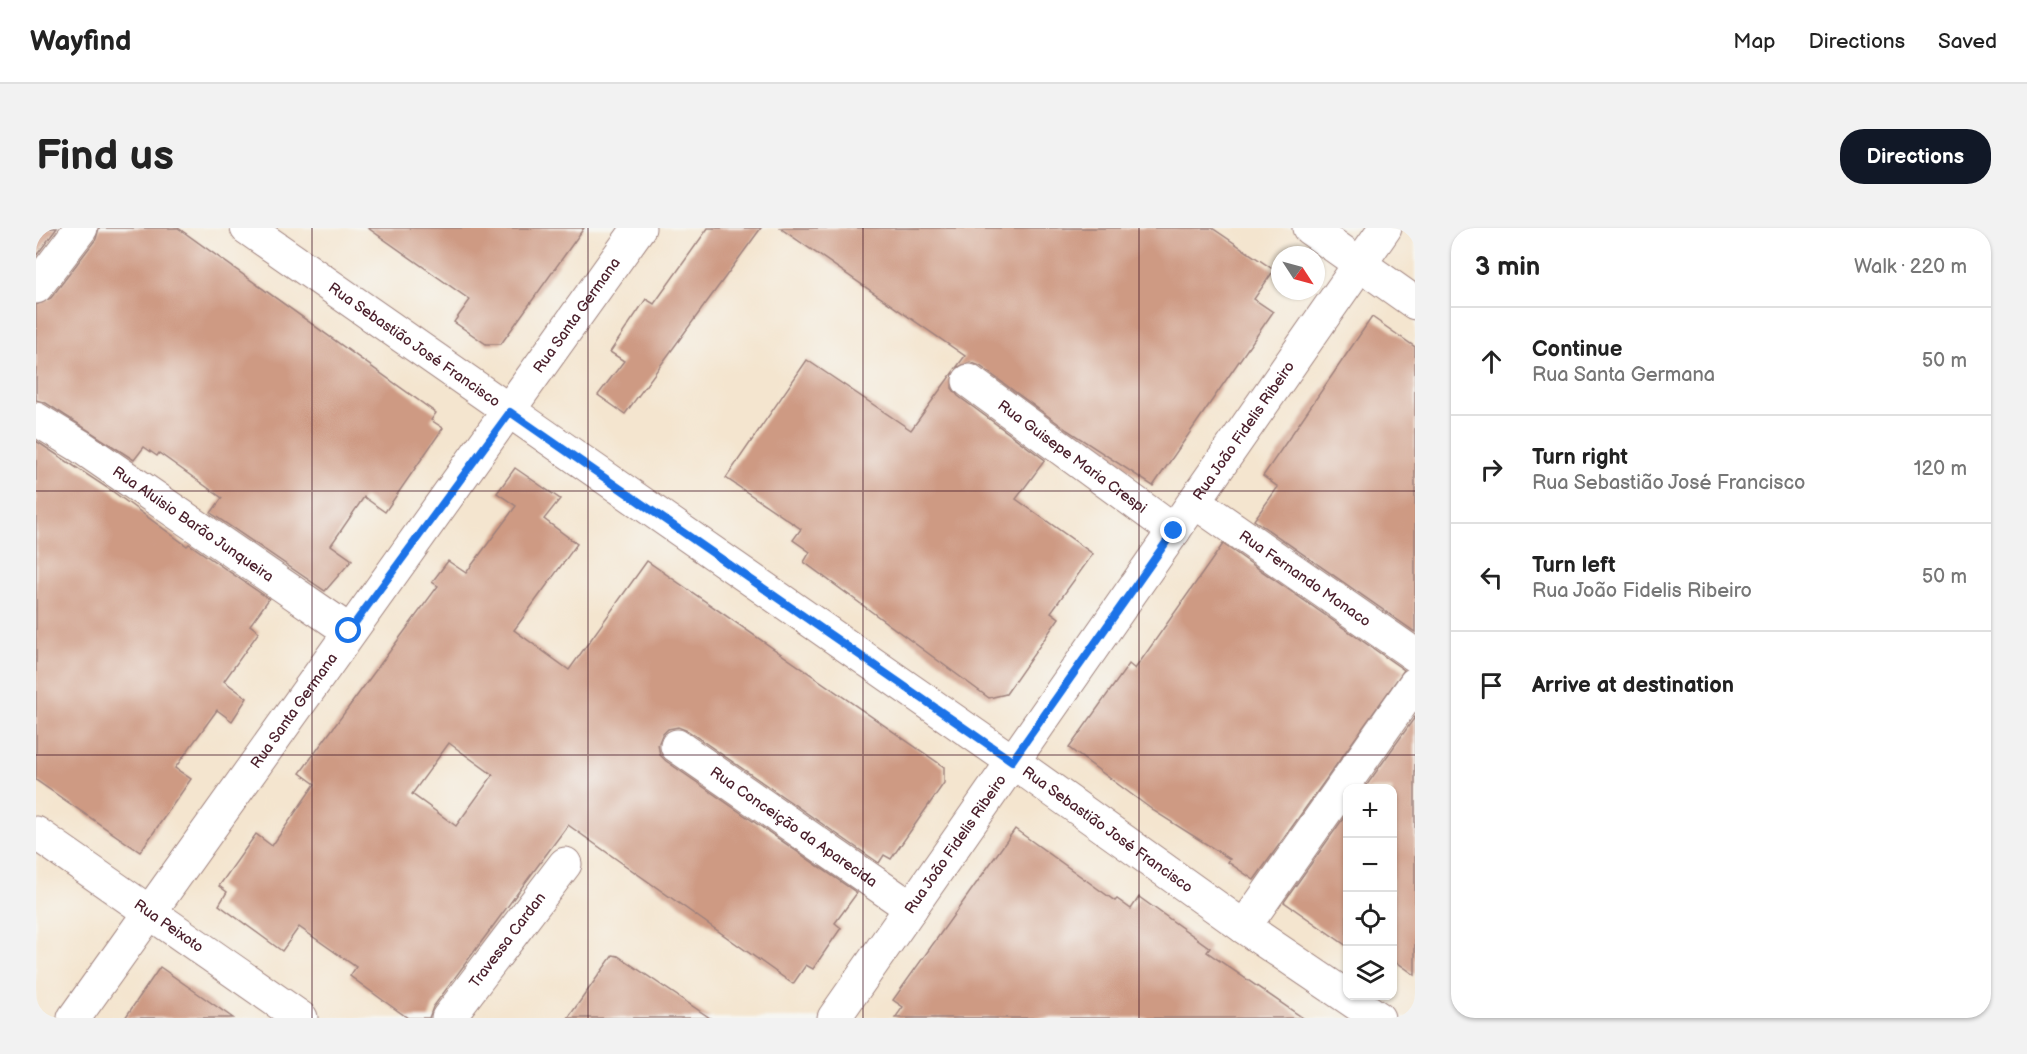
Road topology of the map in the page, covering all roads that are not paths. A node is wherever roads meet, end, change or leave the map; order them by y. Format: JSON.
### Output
{"nodes":[{"id":1,"x":81,"y":228,"type":"edge"},
{"id":2,"x":247,"y":228,"type":"edge"},
{"id":3,"x":639,"y":228,"type":"edge"},
{"id":4,"x":1309,"y":228,"type":"edge"},
{"id":5,"x":1385,"y":228,"type":"edge"},
{"id":6,"x":1359,"y":264,"type":"junction"},
{"id":7,"x":36,"y":287,"type":"edge"},
{"id":8,"x":1415,"y":303,"type":"edge"},
{"id":9,"x":969,"y":381,"type":"dead end"},
{"id":10,"x":510,"y":412,"type":"junction"},
{"id":11,"x":36,"y":419,"type":"edge"},
{"id":12,"x":1196,"y":502,"type":"junction"},
{"id":13,"x":1174,"y":531,"type":"junction"},
{"id":14,"x":349,"y":631,"type":"junction"},
{"id":15,"x":1415,"y":655,"type":"edge"},
{"id":16,"x":1415,"y":684,"type":"edge"},
{"id":17,"x":677,"y":746,"type":"dead end"},
{"id":18,"x":1012,"y":761,"type":"junction"},
{"id":19,"x":36,"y":833,"type":"edge"},
{"id":20,"x":565,"y":864,"type":"dead end"},
{"id":21,"x":911,"y":908,"type":"junction"},
{"id":22,"x":148,"y":912,"type":"junction"},
{"id":23,"x":1244,"y":927,"type":"junction"},
{"id":24,"x":74,"y":1018,"type":"edge"},
{"id":25,"x":301,"y":1018,"type":"edge"},
{"id":26,"x":448,"y":1018,"type":"edge"},
{"id":27,"x":834,"y":1018,"type":"edge"},
{"id":28,"x":1378,"y":1018,"type":"edge"}],
"edges":[{"from":1,"to":7,"type":"street"},
{"from":2,"to":10,"type":"street","name":"Rua Sebastião José Francisco"},
{"from":3,"to":10,"type":"street","name":"Rua Santa Germana"},
{"from":4,"to":6,"type":"street"},
{"from":5,"to":6,"type":"street","name":"Rua João Fidelis Ribeiro"},
{"from":6,"to":8,"type":"street"},
{"from":6,"to":12,"type":"street","name":"Rua João Fidelis Ribeiro"},
{"from":9,"to":13,"type":"street","name":"Rua Guisepe Maria Crespi"},
{"from":10,"to":14,"type":"street","name":"Rua Santa Germana"},
{"from":10,"to":18,"type":"street","name":"Rua Sebastião José Francisco"},
{"from":11,"to":14,"type":"street","name":"Rua Aluisio Barão Junqueira"},
{"from":12,"to":13,"type":"street","name":"Rua João Fidelis Ribeiro"},
{"from":12,"to":15,"type":"street","name":"Rua Fernando Monaco"},
{"from":13,"to":18,"type":"street","name":"Rua João Fidelis Ribeiro"},
{"from":14,"to":22,"type":"street","name":"Rua Santa Germana"},
{"from":16,"to":23,"type":"street"},
{"from":17,"to":21,"type":"street","name":"Rua Conceição da Aparecida"},
{"from":18,"to":21,"type":"street","name":"Rua João Fidelis Ribeiro"},
{"from":18,"to":23,"type":"street","name":"Rua Sebastião José Francisco"},
{"from":19,"to":22,"type":"street","name":"Rua Peixoto"},
{"from":20,"to":26,"type":"street","name":"Travessa Cardan"},
{"from":21,"to":27,"type":"street","name":"Rua João Fidelis Ribeiro"},
{"from":22,"to":24,"type":"street","name":"Rua Santa Germana"},
{"from":22,"to":25,"type":"street","name":"Rua Peixoto"},
{"from":23,"to":28,"type":"street","name":"Rua Sebastião José Francisco"}]}
